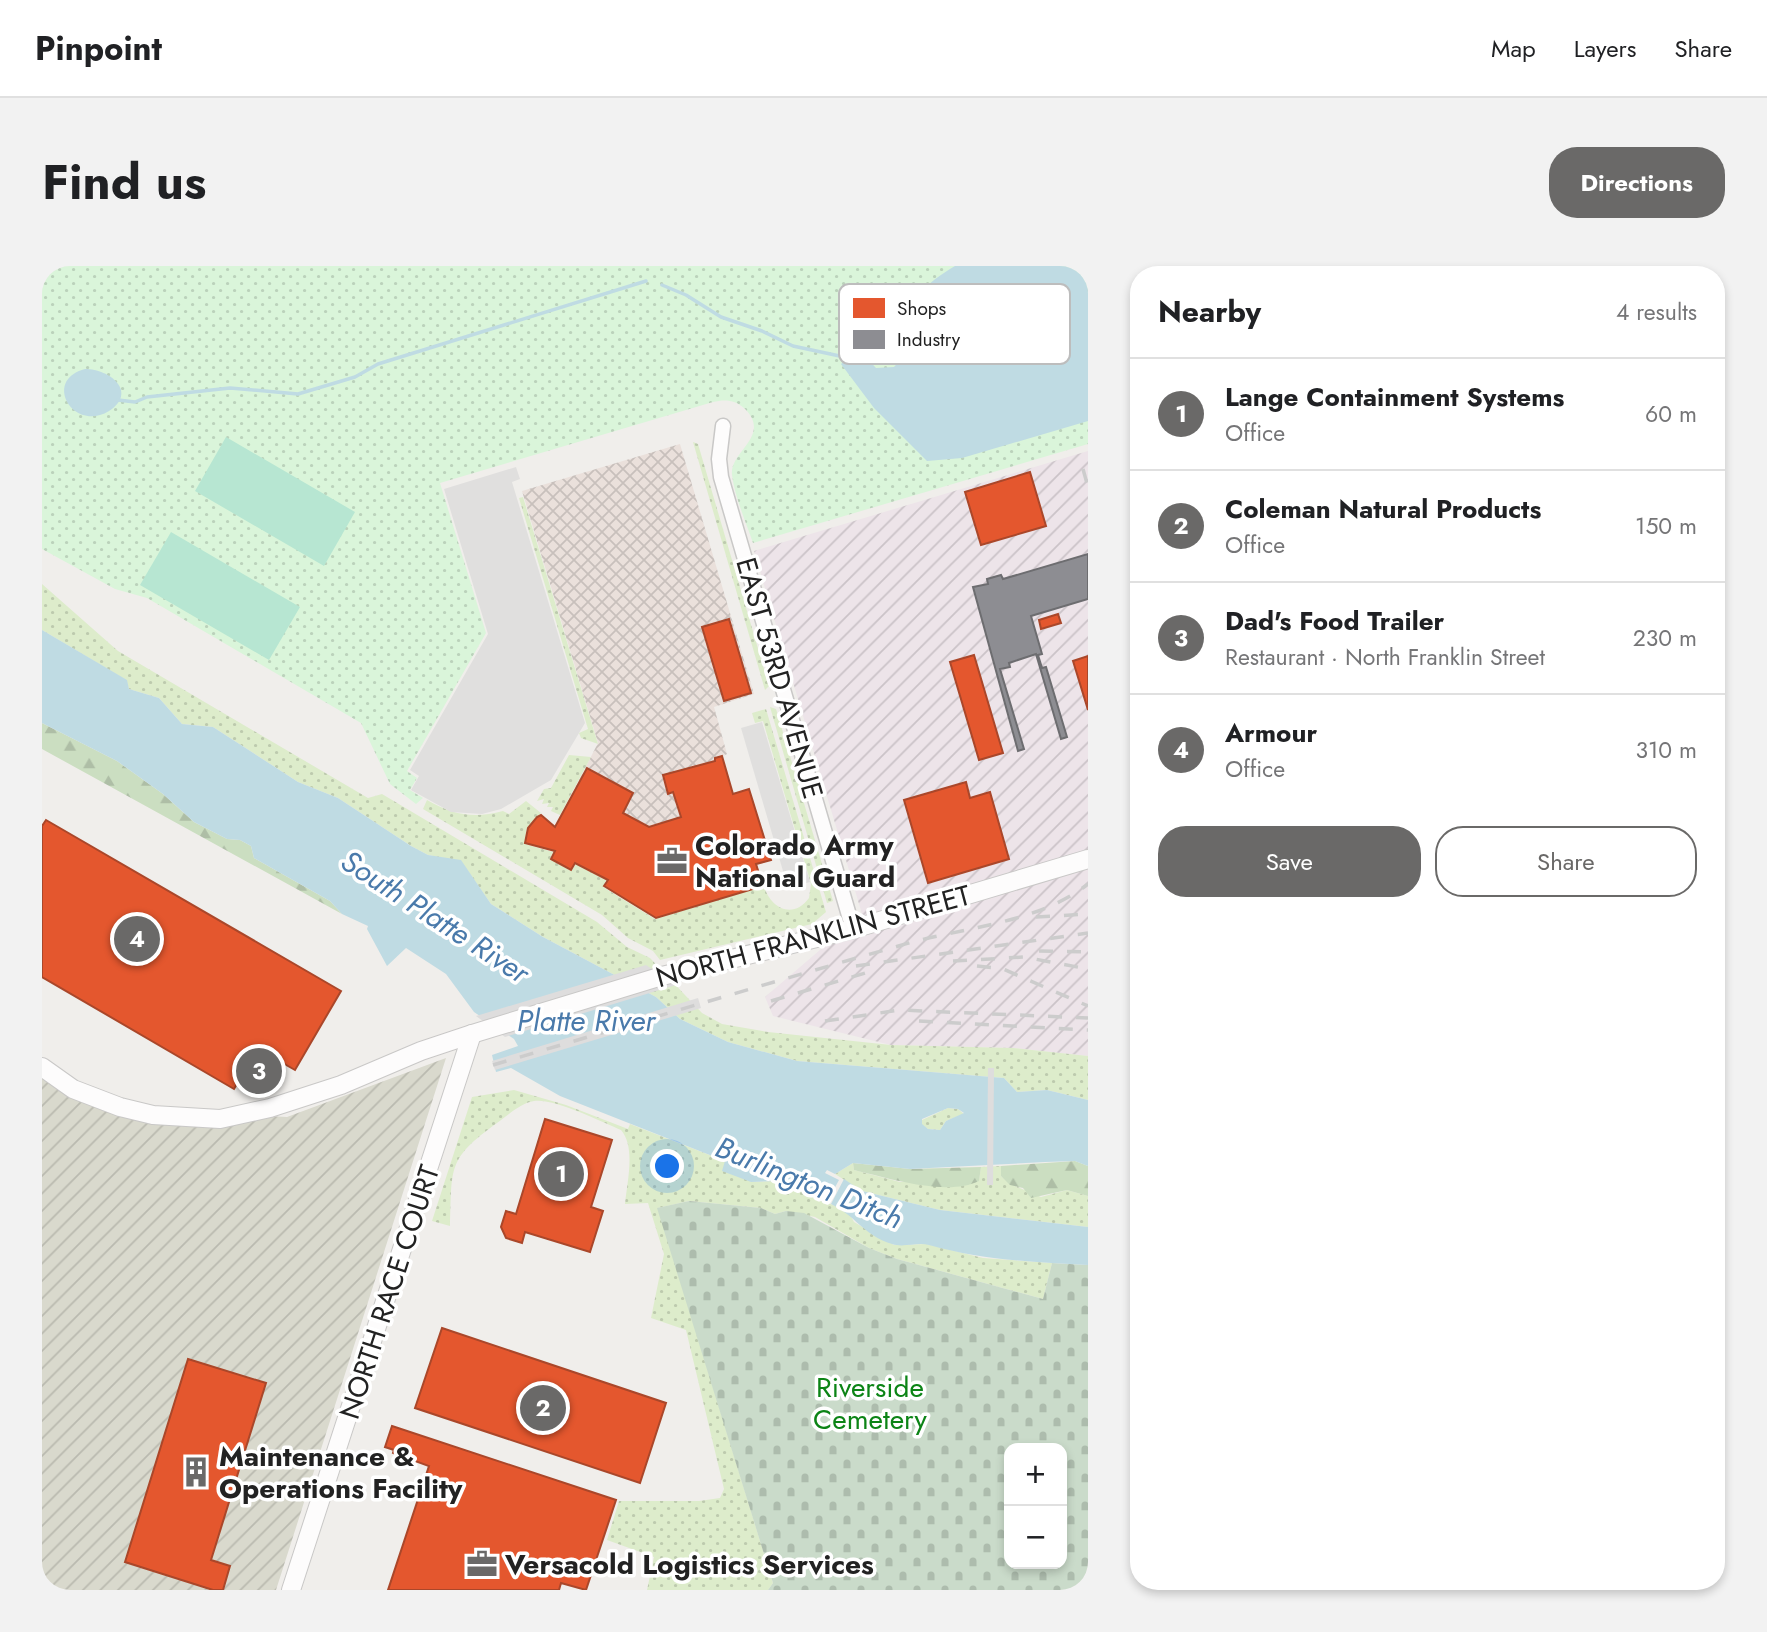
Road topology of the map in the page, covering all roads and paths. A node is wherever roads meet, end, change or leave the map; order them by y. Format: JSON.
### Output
{"nodes":[{"id":1,"x":723,"y":426,"type":"dead end"},
{"id":2,"x":1088,"y":859,"type":"edge"},
{"id":3,"x":853,"y":929,"type":"junction"},
{"id":4,"x":472,"y":1034,"type":"junction"},
{"id":5,"x":42,"y":1067,"type":"edge"},
{"id":6,"x":291,"y":1590,"type":"edge"}],
"edges":[{"from":1,"to":3,"type":"street","name":"EAST 53RD AVENUE"},
{"from":2,"to":3,"type":"street","name":"NORTH FRANKLIN STREET"},
{"from":3,"to":4,"type":"street","name":"NORTH FRANKLIN STREET"},
{"from":4,"to":5,"type":"street","name":"NORTH FRANKLIN STREET"},
{"from":4,"to":6,"type":"street","name":"NORTH RACE COURT"}]}
